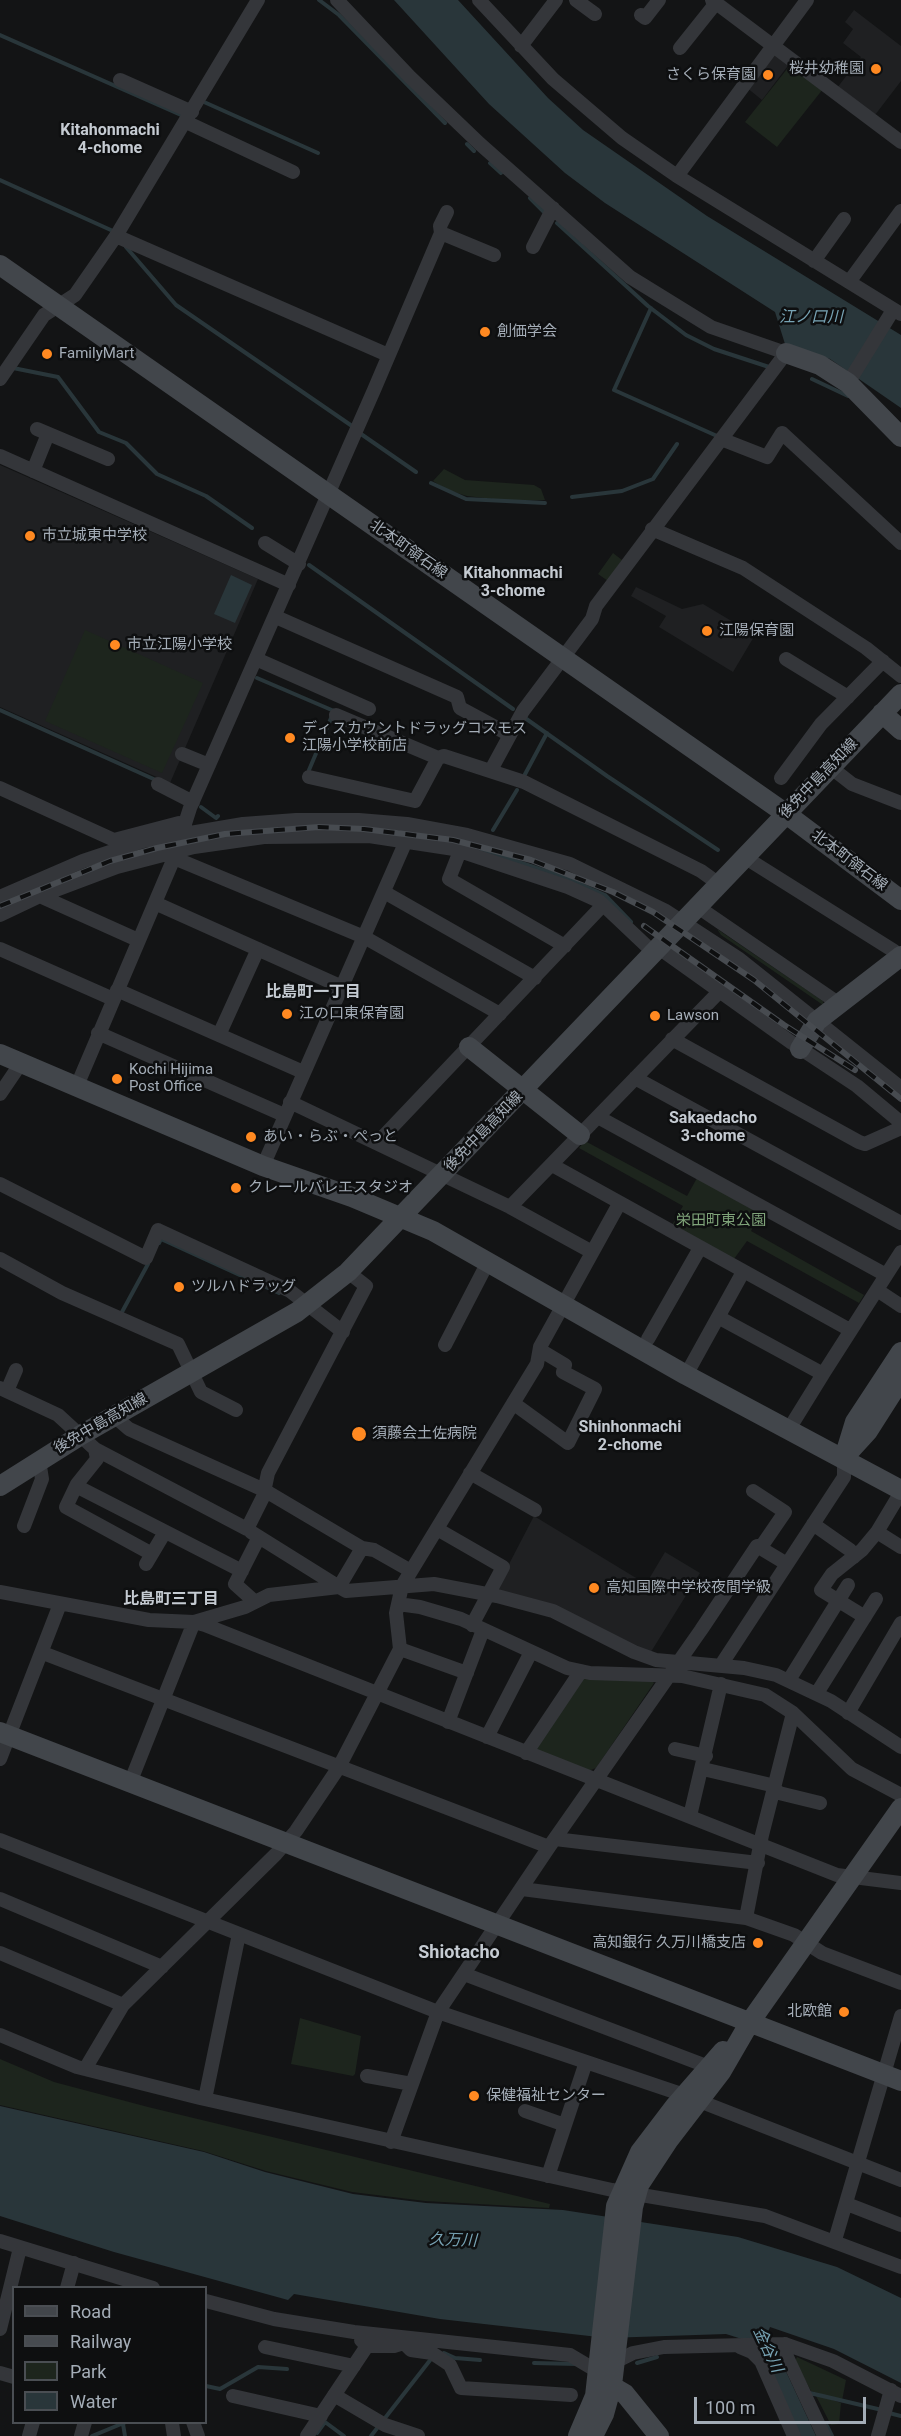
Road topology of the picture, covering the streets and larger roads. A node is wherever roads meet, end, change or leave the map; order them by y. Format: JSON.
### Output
{"nodes":[{"id":1,"x":258,"y":0,"type":"edge"},
{"id":2,"x":337,"y":0,"type":"edge"},
{"id":3,"x":479,"y":0,"type":"edge"},
{"id":4,"x":556,"y":0,"type":"edge"},
{"id":5,"x":576,"y":0,"type":"edge"},
{"id":6,"x":659,"y":0,"type":"edge"},
{"id":7,"x":807,"y":0,"type":"edge"},
{"id":8,"x":714,"y":1,"type":"edge"},
{"id":9,"x":595,"y":14,"type":"dead end"},
{"id":10,"x":641,"y":15,"type":"dead end"},
{"id":11,"x":521,"y":46,"type":"junction"},
{"id":12,"x":773,"y":46,"type":"junction"},
{"id":13,"x":680,"y":48,"type":"dead end"},
{"id":14,"x":120,"y":80,"type":"dead end"},
{"id":15,"x":189,"y":117,"type":"junction"},
{"id":16,"x":901,"y":142,"type":"edge"},
{"id":17,"x":293,"y":171,"type":"dead end"},
{"id":18,"x":677,"y":176,"type":"junction"},
{"id":19,"x":553,"y":208,"type":"junction"},
{"id":20,"x":901,"y":211,"type":"edge"},
{"id":21,"x":447,"y":212,"type":"dead end"},
{"id":22,"x":844,"y":219,"type":"dead end"},
{"id":23,"x":441,"y":233,"type":"junction"},
{"id":24,"x":116,"y":236,"type":"junction"},
{"id":25,"x":533,"y":247,"type":"dead end"},
{"id":26,"x":494,"y":255,"type":"dead end"},
{"id":27,"x":814,"y":261,"type":"junction"},
{"id":28,"x":0,"y":265,"type":"edge"},
{"id":29,"x":849,"y":282,"type":"junction"},
{"id":30,"x":59,"y":306,"type":"junction"},
{"id":31,"x":895,"y":318,"type":"edge"},
{"id":32,"x":786,"y":352,"type":"junction"},
{"id":33,"x":388,"y":355,"type":"junction"},
{"id":34,"x":0,"y":379,"type":"edge"},
{"id":35,"x":850,"y":379,"type":"junction"},
{"id":36,"x":901,"y":437,"type":"edge"},
{"id":37,"x":721,"y":439,"type":"junction"},
{"id":38,"x":0,"y":456,"type":"edge"},
{"id":39,"x":108,"y":459,"type":"dead end"},
{"id":40,"x":33,"y":471,"type":"junction"},
{"id":41,"x":328,"y":494,"type":"junction"},
{"id":42,"x":652,"y":529,"type":"junction"},
{"id":43,"x":265,"y":543,"type":"dead end"},
{"id":44,"x":901,"y":543,"type":"edge"},
{"id":45,"x":299,"y":564,"type":"junction"},
{"id":46,"x":289,"y":585,"type":"junction"},
{"id":47,"x":276,"y":617,"type":"junction"},
{"id":48,"x":562,"y":658,"type":"junction"},
{"id":49,"x":256,"y":659,"type":"junction"},
{"id":50,"x":786,"y":659,"type":"dead end"},
{"id":51,"x":883,"y":661,"type":"junction"},
{"id":52,"x":901,"y":676,"type":"edge"},
{"id":53,"x":901,"y":694,"type":"edge"},
{"id":54,"x":848,"y":698,"type":"junction"},
{"id":55,"x":369,"y":709,"type":"dead end"},
{"id":56,"x":882,"y":713,"type":"junction"},
{"id":57,"x":336,"y":715,"type":"dead end"},
{"id":58,"x":901,"y":730,"type":"edge"},
{"id":59,"x":510,"y":735,"type":"junction"},
{"id":60,"x":182,"y":754,"type":"dead end"},
{"id":61,"x":438,"y":758,"type":"junction"},
{"id":62,"x":209,"y":765,"type":"junction"},
{"id":63,"x":830,"y":766,"type":"junction"},
{"id":64,"x":490,"y":770,"type":"junction"},
{"id":65,"x":309,"y":777,"type":"dead end"},
{"id":66,"x":781,"y":778,"type":"dead end"},
{"id":67,"x":158,"y":784,"type":"dead end"},
{"id":68,"x":0,"y":788,"type":"edge"},
{"id":69,"x":193,"y":802,"type":"junction"},
{"id":70,"x":901,"y":803,"type":"edge"},
{"id":71,"x":785,"y":813,"type":"junction"},
{"id":72,"x":407,"y":824,"type":"junction"},
{"id":73,"x":183,"y":830,"type":"junction"},
{"id":74,"x":114,"y":840,"type":"junction"},
{"id":75,"x":406,"y":841,"type":"junction"},
{"id":76,"x":460,"y":851,"type":"junction"},
{"id":77,"x":176,"y":855,"type":"junction"},
{"id":78,"x":746,"y":858,"type":"junction"},
{"id":79,"x":36,"y":871,"type":"dead end"},
{"id":80,"x":719,"y":884,"type":"junction"},
{"id":81,"x":384,"y":892,"type":"junction"},
{"id":82,"x":40,"y":896,"type":"junction"},
{"id":83,"x":0,"y":897,"type":"edge"},
{"id":84,"x":901,"y":900,"type":"edge"},
{"id":85,"x":155,"y":903,"type":"junction"},
{"id":86,"x":603,"y":904,"type":"junction"},
{"id":87,"x":698,"y":907,"type":"junction"},
{"id":88,"x":0,"y":915,"type":"edge"},
{"id":89,"x":683,"y":922,"type":"junction"},
{"id":90,"x":364,"y":937,"type":"junction"},
{"id":91,"x":138,"y":940,"type":"junction"},
{"id":92,"x":565,"y":946,"type":"junction"},
{"id":93,"x":0,"y":949,"type":"edge"},
{"id":94,"x":258,"y":949,"type":"junction"},
{"id":95,"x":656,"y":950,"type":"junction"},
{"id":96,"x":900,"y":957,"type":"edge"},
{"id":97,"x":535,"y":978,"type":"junction"},
{"id":98,"x":342,"y":987,"type":"junction"},
{"id":99,"x":719,"y":992,"type":"junction"},
{"id":100,"x":115,"y":994,"type":"junction"},
{"id":101,"x":838,"y":1003,"type":"junction"},
{"id":102,"x":500,"y":1014,"type":"junction"},
{"id":103,"x":817,"y":1021,"type":"junction"},
{"id":104,"x":98,"y":1033,"type":"junction"},
{"id":105,"x":219,"y":1035,"type":"junction"},
{"id":106,"x":672,"y":1039,"type":"junction"},
{"id":107,"x":469,"y":1047,"type":"junction"},
{"id":108,"x":800,"y":1049,"type":"junction"},
{"id":109,"x":0,"y":1054,"type":"edge"},
{"id":110,"x":21,"y":1063,"type":"junction"},
{"id":111,"x":303,"y":1072,"type":"junction"},
{"id":112,"x":635,"y":1078,"type":"junction"},
{"id":113,"x":76,"y":1088,"type":"junction"},
{"id":114,"x":901,"y":1088,"type":"edge"},
{"id":115,"x":524,"y":1090,"type":"junction"},
{"id":116,"x":0,"y":1094,"type":"edge"},
{"id":117,"x":287,"y":1109,"type":"junction"},
{"id":118,"x":598,"y":1117,"type":"junction"},
{"id":119,"x":901,"y":1127,"type":"edge"},
{"id":120,"x":580,"y":1135,"type":"junction"},
{"id":121,"x":378,"y":1142,"type":"junction"},
{"id":122,"x":552,"y":1165,"type":"junction"},
{"id":123,"x":263,"y":1166,"type":"junction"},
{"id":124,"x":444,"y":1174,"type":"junction"},
{"id":125,"x":0,"y":1184,"type":"edge"},
{"id":126,"x":620,"y":1204,"type":"junction"},
{"id":127,"x":510,"y":1207,"type":"junction"},
{"id":128,"x":402,"y":1217,"type":"junction"},
{"id":129,"x":901,"y":1223,"type":"edge"},
{"id":130,"x":700,"y":1248,"type":"junction"},
{"id":131,"x":592,"y":1252,"type":"junction"},
{"id":132,"x":901,"y":1252,"type":"edge"},
{"id":133,"x":0,"y":1259,"type":"edge"},
{"id":134,"x":488,"y":1262,"type":"junction"},
{"id":135,"x":348,"y":1272,"type":"junction"},
{"id":136,"x":743,"y":1272,"type":"junction"},
{"id":137,"x":886,"y":1275,"type":"junction"},
{"id":138,"x":877,"y":1290,"type":"junction"},
{"id":139,"x":307,"y":1305,"type":"junction"},
{"id":140,"x":565,"y":1305,"type":"junction"},
{"id":141,"x":901,"y":1306,"type":"edge"},
{"id":142,"x":718,"y":1317,"type":"junction"},
{"id":143,"x":850,"y":1330,"type":"junction"},
{"id":144,"x":343,"y":1332,"type":"junction"},
{"id":145,"x":648,"y":1339,"type":"dead end"},
{"id":146,"x":445,"y":1345,"type":"dead end"},
{"id":147,"x":901,"y":1352,"type":"edge"},
{"id":148,"x":539,"y":1355,"type":"junction"},
{"id":149,"x":16,"y":1370,"type":"dead end"},
{"id":150,"x":191,"y":1372,"type":"junction"},
{"id":151,"x":823,"y":1374,"type":"junction"},
{"id":152,"x":686,"y":1375,"type":"junction"},
{"id":153,"x":899,"y":1385,"type":"edge"},
{"id":154,"x":3,"y":1390,"type":"edge"},
{"id":155,"x":513,"y":1403,"type":"junction"},
{"id":156,"x":236,"y":1410,"type":"dead end"},
{"id":157,"x":114,"y":1416,"type":"junction"},
{"id":158,"x":789,"y":1430,"type":"junction"},
{"id":159,"x":81,"y":1435,"type":"junction"},
{"id":160,"x":95,"y":1449,"type":"junction"},
{"id":161,"x":844,"y":1458,"type":"junction"},
{"id":162,"x":39,"y":1461,"type":"junction"},
{"id":163,"x":471,"y":1473,"type":"junction"},
{"id":164,"x":0,"y":1486,"type":"edge"},
{"id":165,"x":76,"y":1486,"type":"junction"},
{"id":166,"x":264,"y":1490,"type":"junction"},
{"id":167,"x":753,"y":1491,"type":"dead end"},
{"id":168,"x":901,"y":1491,"type":"edge"},
{"id":169,"x":535,"y":1510,"type":"dead end"},
{"id":170,"x":813,"y":1524,"type":"junction"},
{"id":171,"x":24,"y":1526,"type":"dead end"},
{"id":172,"x":247,"y":1529,"type":"junction"},
{"id":173,"x":437,"y":1529,"type":"junction"},
{"id":174,"x":165,"y":1532,"type":"junction"},
{"id":175,"x":877,"y":1532,"type":"junction"},
{"id":176,"x":259,"y":1537,"type":"junction"},
{"id":177,"x":761,"y":1547,"type":"junction"},
{"id":178,"x":901,"y":1547,"type":"edge"},
{"id":179,"x":363,"y":1548,"type":"junction"},
{"id":180,"x":854,"y":1557,"type":"junction"},
{"id":181,"x":787,"y":1564,"type":"junction"},
{"id":182,"x":242,"y":1571,"type":"junction"},
{"id":183,"x":411,"y":1571,"type":"junction"},
{"id":184,"x":848,"y":1585,"type":"dead end"},
{"id":185,"x":402,"y":1586,"type":"junction"},
{"id":186,"x":339,"y":1587,"type":"junction"},
{"id":187,"x":0,"y":1592,"type":"edge"},
{"id":188,"x":489,"y":1595,"type":"junction"},
{"id":189,"x":876,"y":1599,"type":"dead end"},
{"id":190,"x":255,"y":1601,"type":"junction"},
{"id":191,"x":838,"y":1601,"type":"junction"},
{"id":192,"x":60,"y":1604,"type":"junction"},
{"id":193,"x":398,"y":1604,"type":"junction"},
{"id":194,"x":865,"y":1617,"type":"junction"},
{"id":195,"x":194,"y":1622,"type":"junction"},
{"id":196,"x":901,"y":1623,"type":"edge"},
{"id":197,"x":477,"y":1627,"type":"junction"},
{"id":198,"x":400,"y":1649,"type":"junction"},
{"id":199,"x":531,"y":1652,"type":"junction"},
{"id":200,"x":43,"y":1653,"type":"junction"},
{"id":201,"x":677,"y":1662,"type":"junction"},
{"id":202,"x":721,"y":1665,"type":"junction"},
{"id":203,"x":581,"y":1671,"type":"junction"},
{"id":204,"x":467,"y":1673,"type":"junction"},
{"id":205,"x":670,"y":1675,"type":"junction"},
{"id":206,"x":789,"y":1680,"type":"junction"},
{"id":207,"x":721,"y":1684,"type":"junction"},
{"id":208,"x":817,"y":1693,"type":"junction"},
{"id":209,"x":377,"y":1694,"type":"junction"},
{"id":210,"x":164,"y":1700,"type":"junction"},
{"id":211,"x":793,"y":1713,"type":"junction"},
{"id":212,"x":848,"y":1713,"type":"junction"},
{"id":213,"x":448,"y":1722,"type":"junction"},
{"id":214,"x":5,"y":1734,"type":"edge"},
{"id":215,"x":487,"y":1737,"type":"junction"},
{"id":216,"x":901,"y":1747,"type":"edge"},
{"id":217,"x":675,"y":1749,"type":"dead end"},
{"id":218,"x":526,"y":1753,"type":"junction"},
{"id":219,"x":0,"y":1759,"type":"edge"},
{"id":220,"x":704,"y":1763,"type":"junction"},
{"id":221,"x":339,"y":1767,"type":"junction"},
{"id":222,"x":597,"y":1780,"type":"junction"},
{"id":223,"x":130,"y":1783,"type":"junction"},
{"id":224,"x":773,"y":1789,"type":"junction"},
{"id":225,"x":901,"y":1795,"type":"edge"},
{"id":226,"x":820,"y":1803,"type":"dead end"},
{"id":227,"x":901,"y":1808,"type":"edge"},
{"id":228,"x":690,"y":1816,"type":"junction"},
{"id":229,"x":0,"y":1840,"type":"edge"},
{"id":230,"x":552,"y":1843,"type":"junction"},
{"id":231,"x":286,"y":1844,"type":"junction"},
{"id":232,"x":761,"y":1844,"type":"junction"},
{"id":233,"x":758,"y":1863,"type":"junction"},
{"id":234,"x":852,"y":1878,"type":"junction"},
{"id":235,"x":901,"y":1883,"type":"edge"},
{"id":236,"x":522,"y":1888,"type":"junction"},
{"id":237,"x":0,"y":1899,"type":"edge"},
{"id":238,"x":746,"y":1918,"type":"junction"},
{"id":239,"x":209,"y":1923,"type":"junction"},
{"id":240,"x":496,"y":1926,"type":"junction"},
{"id":241,"x":239,"y":1934,"type":"junction"},
{"id":242,"x":806,"y":1943,"type":"junction"},
{"id":243,"x":0,"y":1953,"type":"edge"},
{"id":244,"x":162,"y":1967,"type":"junction"},
{"id":245,"x":464,"y":1974,"type":"junction"},
{"id":246,"x":901,"y":1983,"type":"edge"},
{"id":247,"x":123,"y":2005,"type":"junction"},
{"id":248,"x":438,"y":2012,"type":"junction"},
{"id":249,"x":901,"y":2016,"type":"edge"},
{"id":250,"x":746,"y":2027,"type":"junction"},
{"id":251,"x":0,"y":2036,"type":"edge"},
{"id":252,"x":586,"y":2062,"type":"junction"},
{"id":253,"x":709,"y":2067,"type":"junction"},
{"id":254,"x":85,"y":2069,"type":"junction"},
{"id":255,"x":367,"y":2076,"type":"dead end"},
{"id":256,"x":892,"y":2078,"type":"edge"},
{"id":257,"x":412,"y":2084,"type":"junction"},
{"id":258,"x":692,"y":2098,"type":"junction"},
{"id":259,"x":205,"y":2099,"type":"junction"},
{"id":260,"x":525,"y":2111,"type":"dead end"},
{"id":261,"x":565,"y":2125,"type":"junction"},
{"id":262,"x":391,"y":2142,"type":"junction"},
{"id":263,"x":859,"y":2164,"type":"junction"},
{"id":264,"x":548,"y":2176,"type":"junction"},
{"id":265,"x":901,"y":2180,"type":"edge"},
{"id":266,"x":626,"y":2200,"type":"junction"},
{"id":267,"x":847,"y":2204,"type":"junction"},
{"id":268,"x":901,"y":2225,"type":"edge"},
{"id":269,"x":835,"y":2240,"type":"junction"},
{"id":270,"x":0,"y":2241,"type":"edge"},
{"id":271,"x":20,"y":2248,"type":"junction"},
{"id":272,"x":74,"y":2263,"type":"junction"},
{"id":273,"x":901,"y":2267,"type":"edge"},
{"id":274,"x":121,"y":2283,"type":"edge"},
{"id":275,"x":68,"y":2286,"type":"edge"},
{"id":276,"x":140,"y":2286,"type":"edge"},
{"id":277,"x":207,"y":2301,"type":"edge"},
{"id":278,"x":0,"y":2329,"type":"edge"},
{"id":279,"x":354,"y":2332,"type":"junction"},
{"id":280,"x":408,"y":2342,"type":"junction"},
{"id":281,"x":782,"y":2344,"type":"junction"},
{"id":282,"x":367,"y":2346,"type":"junction"},
{"id":283,"x":744,"y":2346,"type":"junction"},
{"id":284,"x":265,"y":2347,"type":"dead end"},
{"id":285,"x":610,"y":2347,"type":"junction"},
{"id":286,"x":354,"y":2366,"type":"junction"},
{"id":287,"x":602,"y":2378,"type":"junction"},
{"id":288,"x":896,"y":2393,"type":"edge"},
{"id":289,"x":334,"y":2395,"type":"junction"},
{"id":290,"x":571,"y":2395,"type":"dead end"},
{"id":291,"x":233,"y":2396,"type":"dead end"},
{"id":292,"x":321,"y":2416,"type":"junction"},
{"id":293,"x":307,"y":2436,"type":"edge"},
{"id":294,"x":418,"y":2436,"type":"edge"},
{"id":295,"x":578,"y":2436,"type":"edge"},
{"id":296,"x":593,"y":2436,"type":"edge"},
{"id":297,"x":659,"y":2436,"type":"edge"},
{"id":298,"x":794,"y":2436,"type":"edge"},
{"id":299,"x":824,"y":2436,"type":"edge"},
{"id":300,"x":878,"y":2436,"type":"edge"}],
"edges":[{"from":1,"to":15,"type":"street"},
{"from":2,"to":19,"type":"street"},
{"from":3,"to":11,"type":"street"},
{"from":4,"to":11,"type":"street"},
{"from":5,"to":9,"type":"street"},
{"from":6,"to":10,"type":"street"},
{"from":7,"to":12,"type":"street"},
{"from":8,"to":12,"type":"street"},
{"from":8,"to":13,"type":"street"},
{"from":11,"to":18,"type":"street"},
{"from":12,"to":16,"type":"street"},
{"from":12,"to":18,"type":"street"},
{"from":14,"to":15,"type":"street"},
{"from":15,"to":17,"type":"street"},
{"from":15,"to":24,"type":"street"},
{"from":18,"to":27,"type":"street"},
{"from":19,"to":25,"type":"street"},
{"from":19,"to":32,"type":"street"},
{"from":20,"to":29,"type":"street"},
{"from":21,"to":23,"type":"street"},
{"from":22,"to":27,"type":"street"},
{"from":23,"to":26,"type":"street"},
{"from":23,"to":33,"type":"street"},
{"from":24,"to":30,"type":"street"},
{"from":24,"to":33,"type":"street"},
{"from":27,"to":29,"type":"street"},
{"from":28,"to":30,"type":"street","name":"北本町領石線"},
{"from":29,"to":31,"type":"street"},
{"from":30,"to":34,"type":"street"},
{"from":30,"to":41,"type":"street","name":"北本町領石線"},
{"from":31,"to":35,"type":"street"},
{"from":32,"to":35,"type":"street"},
{"from":32,"to":37,"type":"street"},
{"from":33,"to":41,"type":"street"},
{"from":35,"to":36,"type":"street"},
{"from":37,"to":42,"type":"street"},
{"from":37,"to":44,"type":"street"},
{"from":38,"to":40,"type":"street"},
{"from":39,"to":40,"type":"street"},
{"from":40,"to":46,"type":"street"},
{"from":41,"to":45,"type":"street"},
{"from":41,"to":48,"type":"street","name":"北本町領石線"},
{"from":42,"to":48,"type":"street"},
{"from":42,"to":51,"type":"street"},
{"from":43,"to":45,"type":"street"},
{"from":45,"to":46,"type":"street"},
{"from":46,"to":47,"type":"street"},
{"from":47,"to":49,"type":"street"},
{"from":47,"to":59,"type":"street"},
{"from":48,"to":59,"type":"street"},
{"from":48,"to":71,"type":"street","name":"北本町領石線"},
{"from":49,"to":55,"type":"street"},
{"from":49,"to":62,"type":"street"},
{"from":50,"to":54,"type":"street"},
{"from":51,"to":52,"type":"street"},
{"from":51,"to":54,"type":"street"},
{"from":53,"to":56,"type":"street","name":"後免中島高知線"},
{"from":54,"to":66,"type":"street"},
{"from":56,"to":58,"type":"street"},
{"from":56,"to":63,"type":"street","name":"後免中島高知線"},
{"from":57,"to":61,"type":"street"},
{"from":59,"to":64,"type":"street"},
{"from":60,"to":62,"type":"street"},
{"from":61,"to":64,"type":"street"},
{"from":61,"to":65,"type":"street"},
{"from":62,"to":69,"type":"street"},
{"from":63,"to":70,"type":"street"},
{"from":63,"to":71,"type":"street","name":"後免中島高知線"},
{"from":64,"to":80,"type":"street"},
{"from":67,"to":69,"type":"street"},
{"from":68,"to":74,"type":"street"},
{"from":69,"to":73,"type":"street"},
{"from":71,"to":78,"type":"street","name":"後免中島高知線"},
{"from":71,"to":84,"type":"street","name":"北本町領石線"},
{"from":72,"to":73,"type":"street"},
{"from":72,"to":75,"type":"street"},
{"from":72,"to":89,"type":"street"},
{"from":73,"to":74,"type":"street"},
{"from":73,"to":77,"type":"street"},
{"from":73,"to":83,"type":"street"},
{"from":74,"to":79,"type":"street"},
{"from":75,"to":76,"type":"street"},
{"from":75,"to":77,"type":"street"},
{"from":75,"to":81,"type":"street"},
{"from":76,"to":86,"type":"street"},
{"from":76,"to":92,"type":"street"},
{"from":77,"to":82,"type":"street"},
{"from":77,"to":85,"type":"street"},
{"from":77,"to":90,"type":"street"},
{"from":78,"to":80,"type":"street","name":"後免中島高知線"},
{"from":78,"to":96,"type":"street"},
{"from":80,"to":87,"type":"street","name":"後免中島高知線"},
{"from":81,"to":90,"type":"street"},
{"from":81,"to":97,"type":"street"},
{"from":82,"to":88,"type":"street"},
{"from":82,"to":91,"type":"street"},
{"from":85,"to":91,"type":"street"},
{"from":85,"to":94,"type":"street"},
{"from":86,"to":92,"type":"street"},
{"from":86,"to":95,"type":"street"},
{"from":87,"to":89,"type":"street","name":"後免中島高知線"},
{"from":87,"to":101,"type":"street"},
{"from":89,"to":95,"type":"street","name":"後免中島高知線"},
{"from":89,"to":103,"type":"street"},
{"from":90,"to":98,"type":"street"},
{"from":90,"to":102,"type":"street"},
{"from":91,"to":100,"type":"street"},
{"from":92,"to":97,"type":"street"},
{"from":93,"to":100,"type":"street"},
{"from":94,"to":98,"type":"street"},
{"from":94,"to":105,"type":"street"},
{"from":95,"to":99,"type":"street"},
{"from":95,"to":115,"type":"street","name":"後免中島高知線"},
{"from":96,"to":101,"type":"street"},
{"from":97,"to":102,"type":"street"},
{"from":98,"to":111,"type":"street"},
{"from":99,"to":106,"type":"street"},
{"from":99,"to":108,"type":"street"},
{"from":100,"to":104,"type":"street"},
{"from":100,"to":105,"type":"street"},
{"from":101,"to":103,"type":"street"},
{"from":102,"to":107,"type":"street"},
{"from":103,"to":108,"type":"street"},
{"from":103,"to":114,"type":"street"},
{"from":104,"to":113,"type":"street"},
{"from":104,"to":117,"type":"street"},
{"from":105,"to":111,"type":"street"},
{"from":106,"to":112,"type":"street"},
{"from":106,"to":119,"type":"street"},
{"from":107,"to":115,"type":"street"},
{"from":107,"to":121,"type":"street"},
{"from":108,"to":119,"type":"street"},
{"from":109,"to":110,"type":"street"},
{"from":110,"to":113,"type":"street"},
{"from":110,"to":116,"type":"street"},
{"from":111,"to":117,"type":"street"},
{"from":112,"to":118,"type":"street"},
{"from":112,"to":129,"type":"street"},
{"from":113,"to":123,"type":"street"},
{"from":115,"to":120,"type":"street"},
{"from":115,"to":124,"type":"street","name":"後免中島高知線"},
{"from":117,"to":121,"type":"street"},
{"from":117,"to":123,"type":"street"},
{"from":118,"to":120,"type":"street"},
{"from":118,"to":137,"type":"street"},
{"from":120,"to":122,"type":"street"},
{"from":121,"to":124,"type":"street"},
{"from":122,"to":126,"type":"street"},
{"from":122,"to":127,"type":"street"},
{"from":123,"to":128,"type":"street"},
{"from":124,"to":127,"type":"street"},
{"from":124,"to":128,"type":"street","name":"後免中島高知線"},
{"from":125,"to":139,"type":"street"},
{"from":126,"to":130,"type":"street"},
{"from":126,"to":131,"type":"street"},
{"from":127,"to":131,"type":"street"},
{"from":128,"to":134,"type":"street"},
{"from":128,"to":135,"type":"street","name":"後免中島高知線"},
{"from":130,"to":136,"type":"street"},
{"from":130,"to":145,"type":"street"},
{"from":131,"to":140,"type":"street"},
{"from":132,"to":137,"type":"street"},
{"from":133,"to":150,"type":"street"},
{"from":134,"to":140,"type":"street"},
{"from":134,"to":146,"type":"street"},
{"from":135,"to":139,"type":"street","name":"後免中島高知線"},
{"from":135,"to":144,"type":"street"},
{"from":136,"to":142,"type":"street"},
{"from":136,"to":143,"type":"street"},
{"from":137,"to":138,"type":"street"},
{"from":138,"to":141,"type":"street"},
{"from":138,"to":143,"type":"street"},
{"from":139,"to":144,"type":"street"},
{"from":139,"to":150,"type":"street","name":"後免中島高知線"},
{"from":140,"to":148,"type":"street"},
{"from":140,"to":152,"type":"street"},
{"from":142,"to":151,"type":"street"},
{"from":142,"to":152,"type":"street"},
{"from":143,"to":151,"type":"street"},
{"from":144,"to":166,"type":"street"},
{"from":147,"to":161,"type":"street"},
{"from":148,"to":155,"type":"street"},
{"from":148,"to":155,"type":"street"},
{"from":149,"to":154,"type":"street"},
{"from":150,"to":156,"type":"street"},
{"from":150,"to":157,"type":"street","name":"後免中島高知線"},
{"from":151,"to":158,"type":"street"},
{"from":152,"to":158,"type":"street"},
{"from":153,"to":161,"type":"street"},
{"from":154,"to":159,"type":"street"},
{"from":155,"to":163,"type":"street"},
{"from":157,"to":159,"type":"street","name":"後免中島高知線"},
{"from":157,"to":166,"type":"street"},
{"from":158,"to":161,"type":"street"},
{"from":159,"to":160,"type":"street"},
{"from":159,"to":162,"type":"street","name":"後免中島高知線"},
{"from":160,"to":165,"type":"street"},
{"from":160,"to":172,"type":"street"},
{"from":161,"to":168,"type":"street"},
{"from":161,"to":170,"type":"street"},
{"from":162,"to":164,"type":"street","name":"後免中島高知線"},
{"from":162,"to":171,"type":"street"},
{"from":163,"to":169,"type":"street"},
{"from":163,"to":173,"type":"street"},
{"from":165,"to":174,"type":"street"},
{"from":165,"to":174,"type":"street"},
{"from":166,"to":172,"type":"street"},
{"from":166,"to":179,"type":"street"},
{"from":167,"to":177,"type":"street"},
{"from":168,"to":175,"type":"street"},
{"from":170,"to":180,"type":"street"},
{"from":170,"to":181,"type":"street"},
{"from":172,"to":176,"type":"street"},
{"from":173,"to":183,"type":"street"},
{"from":173,"to":188,"type":"street"},
{"from":174,"to":182,"type":"street"},
{"from":175,"to":178,"type":"street"},
{"from":175,"to":180,"type":"street"},
{"from":176,"to":182,"type":"street"},
{"from":176,"to":186,"type":"street"},
{"from":177,"to":181,"type":"street"},
{"from":177,"to":201,"type":"street"},
{"from":179,"to":183,"type":"street"},
{"from":179,"to":186,"type":"street"},
{"from":180,"to":191,"type":"street"},
{"from":181,"to":202,"type":"street"},
{"from":182,"to":190,"type":"street"},
{"from":183,"to":185,"type":"street"},
{"from":184,"to":191,"type":"street"},
{"from":185,"to":186,"type":"street"},
{"from":185,"to":188,"type":"street"},
{"from":185,"to":193,"type":"street"},
{"from":186,"to":190,"type":"street"},
{"from":187,"to":192,"type":"street"},
{"from":188,"to":197,"type":"street"},
{"from":188,"to":201,"type":"street"},
{"from":189,"to":194,"type":"street"},
{"from":190,"to":195,"type":"street"},
{"from":191,"to":194,"type":"street"},
{"from":191,"to":206,"type":"street"},
{"from":192,"to":195,"type":"street"},
{"from":192,"to":200,"type":"street"},
{"from":193,"to":197,"type":"street"},
{"from":193,"to":198,"type":"street"},
{"from":194,"to":208,"type":"street"},
{"from":195,"to":209,"type":"street"},
{"from":195,"to":210,"type":"street"},
{"from":196,"to":212,"type":"street"},
{"from":197,"to":199,"type":"street"},
{"from":197,"to":204,"type":"street"},
{"from":198,"to":204,"type":"street"},
{"from":198,"to":209,"type":"street"},
{"from":199,"to":203,"type":"street"},
{"from":199,"to":215,"type":"street"},
{"from":200,"to":210,"type":"street"},
{"from":200,"to":214,"type":"street"},
{"from":201,"to":202,"type":"street"},
{"from":201,"to":205,"type":"street"},
{"from":202,"to":206,"type":"street"},
{"from":203,"to":205,"type":"street"},
{"from":203,"to":218,"type":"street"},
{"from":204,"to":213,"type":"street"},
{"from":205,"to":207,"type":"street"},
{"from":205,"to":222,"type":"street"},
{"from":206,"to":208,"type":"street"},
{"from":207,"to":211,"type":"street"},
{"from":207,"to":220,"type":"street"},
{"from":208,"to":212,"type":"street"},
{"from":209,"to":213,"type":"street"},
{"from":209,"to":221,"type":"street"},
{"from":210,"to":221,"type":"street"},
{"from":210,"to":223,"type":"street"},
{"from":211,"to":224,"type":"street"},
{"from":211,"to":225,"type":"street"},
{"from":212,"to":216,"type":"street"},
{"from":213,"to":215,"type":"street"},
{"from":214,"to":219,"type":"street"},
{"from":214,"to":223,"type":"street"},
{"from":215,"to":218,"type":"street"},
{"from":217,"to":220,"type":"street"},
{"from":218,"to":222,"type":"street"},
{"from":220,"to":224,"type":"street"},
{"from":220,"to":228,"type":"street"},
{"from":221,"to":230,"type":"street"},
{"from":221,"to":231,"type":"street"},
{"from":222,"to":228,"type":"street"},
{"from":222,"to":230,"type":"street"},
{"from":223,"to":231,"type":"street"},
{"from":224,"to":226,"type":"street"},
{"from":224,"to":232,"type":"street"},
{"from":227,"to":234,"type":"street"},
{"from":228,"to":232,"type":"street"},
{"from":229,"to":239,"type":"street"},
{"from":230,"to":233,"type":"street"},
{"from":230,"to":236,"type":"street"},
{"from":231,"to":239,"type":"street"},
{"from":231,"to":240,"type":"street"},
{"from":232,"to":233,"type":"street"},
{"from":232,"to":234,"type":"street"},
{"from":233,"to":238,"type":"street"},
{"from":234,"to":235,"type":"street"},
{"from":234,"to":242,"type":"street"},
{"from":236,"to":238,"type":"street"},
{"from":236,"to":240,"type":"street"},
{"from":237,"to":244,"type":"street"},
{"from":238,"to":242,"type":"street"},
{"from":239,"to":241,"type":"street"},
{"from":239,"to":244,"type":"street"},
{"from":240,"to":245,"type":"street"},
{"from":240,"to":250,"type":"street"},
{"from":241,"to":248,"type":"street"},
{"from":241,"to":259,"type":"street"},
{"from":242,"to":246,"type":"street"},
{"from":242,"to":250,"type":"street"},
{"from":243,"to":247,"type":"street"},
{"from":244,"to":247,"type":"street"},
{"from":245,"to":248,"type":"street"},
{"from":245,"to":253,"type":"street"},
{"from":247,"to":254,"type":"street"},
{"from":248,"to":252,"type":"street"},
{"from":248,"to":257,"type":"street"},
{"from":249,"to":256,"type":"street"},
{"from":250,"to":253,"type":"street"},
{"from":250,"to":256,"type":"street"},
{"from":250,"to":258,"type":"street"},
{"from":251,"to":254,"type":"street"},
{"from":252,"to":258,"type":"street"},
{"from":252,"to":261,"type":"street"},
{"from":253,"to":258,"type":"street"},
{"from":254,"to":259,"type":"street"},
{"from":255,"to":257,"type":"street"},
{"from":256,"to":263,"type":"street"},
{"from":257,"to":262,"type":"street"},
{"from":258,"to":263,"type":"street"},
{"from":258,"to":266,"type":"street"},
{"from":259,"to":262,"type":"street"},
{"from":260,"to":261,"type":"street"},
{"from":261,"to":264,"type":"street"},
{"from":262,"to":264,"type":"street"},
{"from":263,"to":265,"type":"street"},
{"from":263,"to":267,"type":"street"},
{"from":264,"to":266,"type":"street"},
{"from":266,"to":269,"type":"street"},
{"from":266,"to":285,"type":"street"},
{"from":267,"to":268,"type":"street"},
{"from":267,"to":269,"type":"street"},
{"from":269,"to":273,"type":"street"},
{"from":270,"to":271,"type":"street"},
{"from":271,"to":272,"type":"street"},
{"from":271,"to":278,"type":"street"},
{"from":272,"to":274,"type":"street"},
{"from":272,"to":275,"type":"street"},
{"from":274,"to":276,"type":"street"},
{"from":277,"to":279,"type":"street"},
{"from":279,"to":280,"type":"street"},
{"from":279,"to":282,"type":"street"},
{"from":280,"to":282,"type":"street"},
{"from":280,"to":287,"type":"street"},
{"from":280,"to":290,"type":"street"},
{"from":281,"to":283,"type":"street"},
{"from":281,"to":288,"type":"street"},
{"from":281,"to":299,"type":"street"},
{"from":282,"to":286,"type":"street"},
{"from":283,"to":285,"type":"street"},
{"from":283,"to":298,"type":"street"},
{"from":284,"to":286,"type":"street"},
{"from":285,"to":287,"type":"street"},
{"from":285,"to":287,"type":"street"},
{"from":286,"to":289,"type":"street"},
{"from":287,"to":295,"type":"street"},
{"from":287,"to":296,"type":"street"},
{"from":287,"to":297,"type":"street"},
{"from":288,"to":300,"type":"street"},
{"from":289,"to":292,"type":"street"},
{"from":289,"to":294,"type":"street"},
{"from":291,"to":292,"type":"street"},
{"from":292,"to":293,"type":"street"}]}
